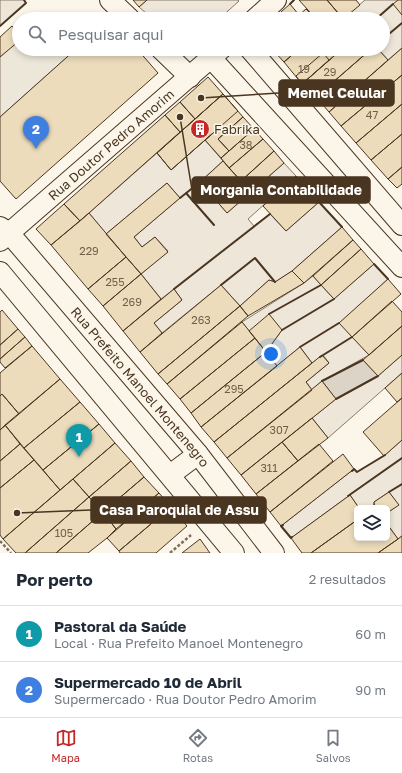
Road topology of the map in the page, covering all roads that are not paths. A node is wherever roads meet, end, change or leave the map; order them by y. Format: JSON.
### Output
{"nodes":[{"id":1,"x":110,"y":0,"type":"edge"},
{"id":2,"x":276,"y":0,"type":"edge"},
{"id":3,"x":123,"y":12,"type":"edge"},
{"id":4,"x":263,"y":12,"type":"edge"},
{"id":5,"x":169,"y":56,"type":"edge"},
{"id":6,"x":213,"y":56,"type":"edge"},
{"id":7,"x":219,"y":56,"type":"edge"},
{"id":8,"x":256,"y":56,"type":"edge"},
{"id":9,"x":190,"y":76,"type":"junction"},
{"id":10,"x":399,"y":221,"type":"edge"},
{"id":11,"x":3,"y":234,"type":"edge"},
{"id":12,"x":374,"y":236,"type":"junction"},
{"id":13,"x":402,"y":267,"type":"edge"},
{"id":14,"x":0,"y":272,"type":"edge"},
{"id":15,"x":198,"y":454,"type":"junction"},
{"id":16,"x":170,"y":475,"type":"junction"},
{"id":17,"x":234,"y":553,"type":"edge"},
{"id":18,"x":274,"y":553,"type":"edge"}],
"edges":[{"from":1,"to":3,"type":"street"},
{"from":2,"to":4,"type":"street"},
{"from":5,"to":9,"type":"street"},
{"from":6,"to":9,"type":"street","name":"Rua Doutor Pedro Amorim"},
{"from":7,"to":12,"type":"street"},
{"from":8,"to":10,"type":"street"},
{"from":9,"to":11,"type":"street","name":"Rua Doutor Pedro Amorim"},
{"from":10,"to":12,"type":"street"},
{"from":11,"to":15,"type":"street","name":"Rua Prefeito Manoel Montenegro"},
{"from":12,"to":13,"type":"street"},
{"from":14,"to":16,"type":"street"},
{"from":15,"to":16,"type":"street"},
{"from":15,"to":18,"type":"street","name":"Rua Prefeito Manoel Montenegro"},
{"from":16,"to":17,"type":"street"}]}
